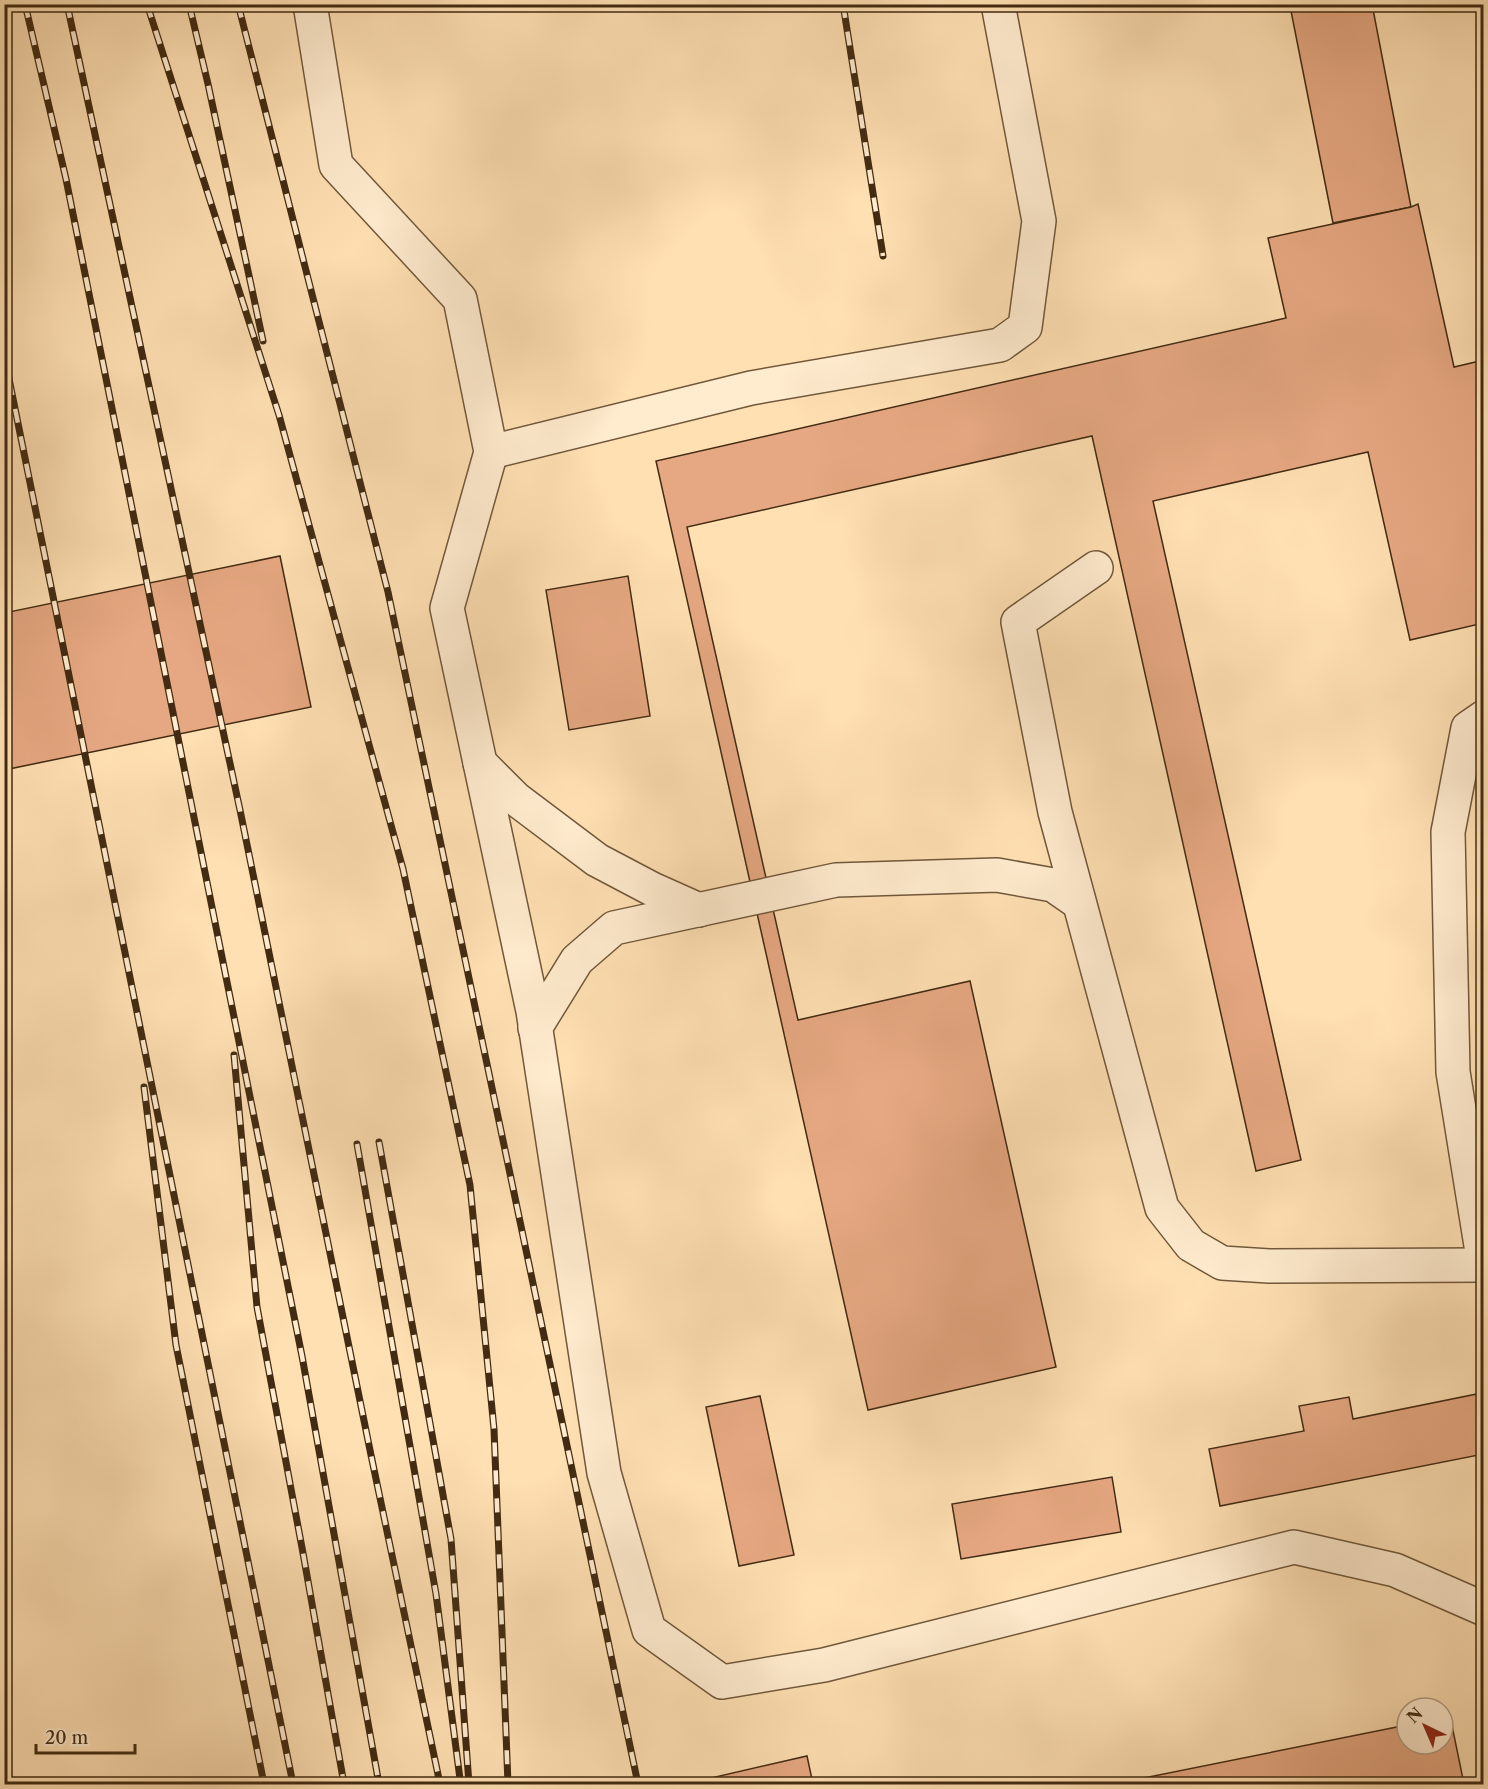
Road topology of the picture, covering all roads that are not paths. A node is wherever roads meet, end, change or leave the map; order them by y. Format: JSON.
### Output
{"nodes":[{"id":1,"x":310,"y":4,"type":"edge"},
{"id":2,"x":998,"y":4,"type":"edge"},
{"id":3,"x":491,"y":452,"type":"junction"},
{"id":4,"x":1096,"y":568,"type":"dead end"},
{"id":5,"x":1484,"y":717,"type":"edge"},
{"id":6,"x":480,"y":763,"type":"junction"},
{"id":7,"x":1079,"y":903,"type":"junction"},
{"id":8,"x":699,"y":910,"type":"junction"},
{"id":9,"x":535,"y":1028,"type":"junction"},
{"id":10,"x":1483,"y":1264,"type":"edge"},
{"id":11,"x":1484,"y":1610,"type":"edge"}],
"edges":[{"from":1,"to":3,"type":"lane"},
{"from":2,"to":3,"type":"lane"},
{"from":3,"to":6,"type":"lane"},
{"from":4,"to":7,"type":"lane"},
{"from":5,"to":10,"type":"lane"},
{"from":6,"to":8,"type":"lane"},
{"from":6,"to":9,"type":"lane"},
{"from":7,"to":8,"type":"lane"},
{"from":7,"to":10,"type":"lane"},
{"from":8,"to":9,"type":"lane"},
{"from":9,"to":11,"type":"lane"}]}
